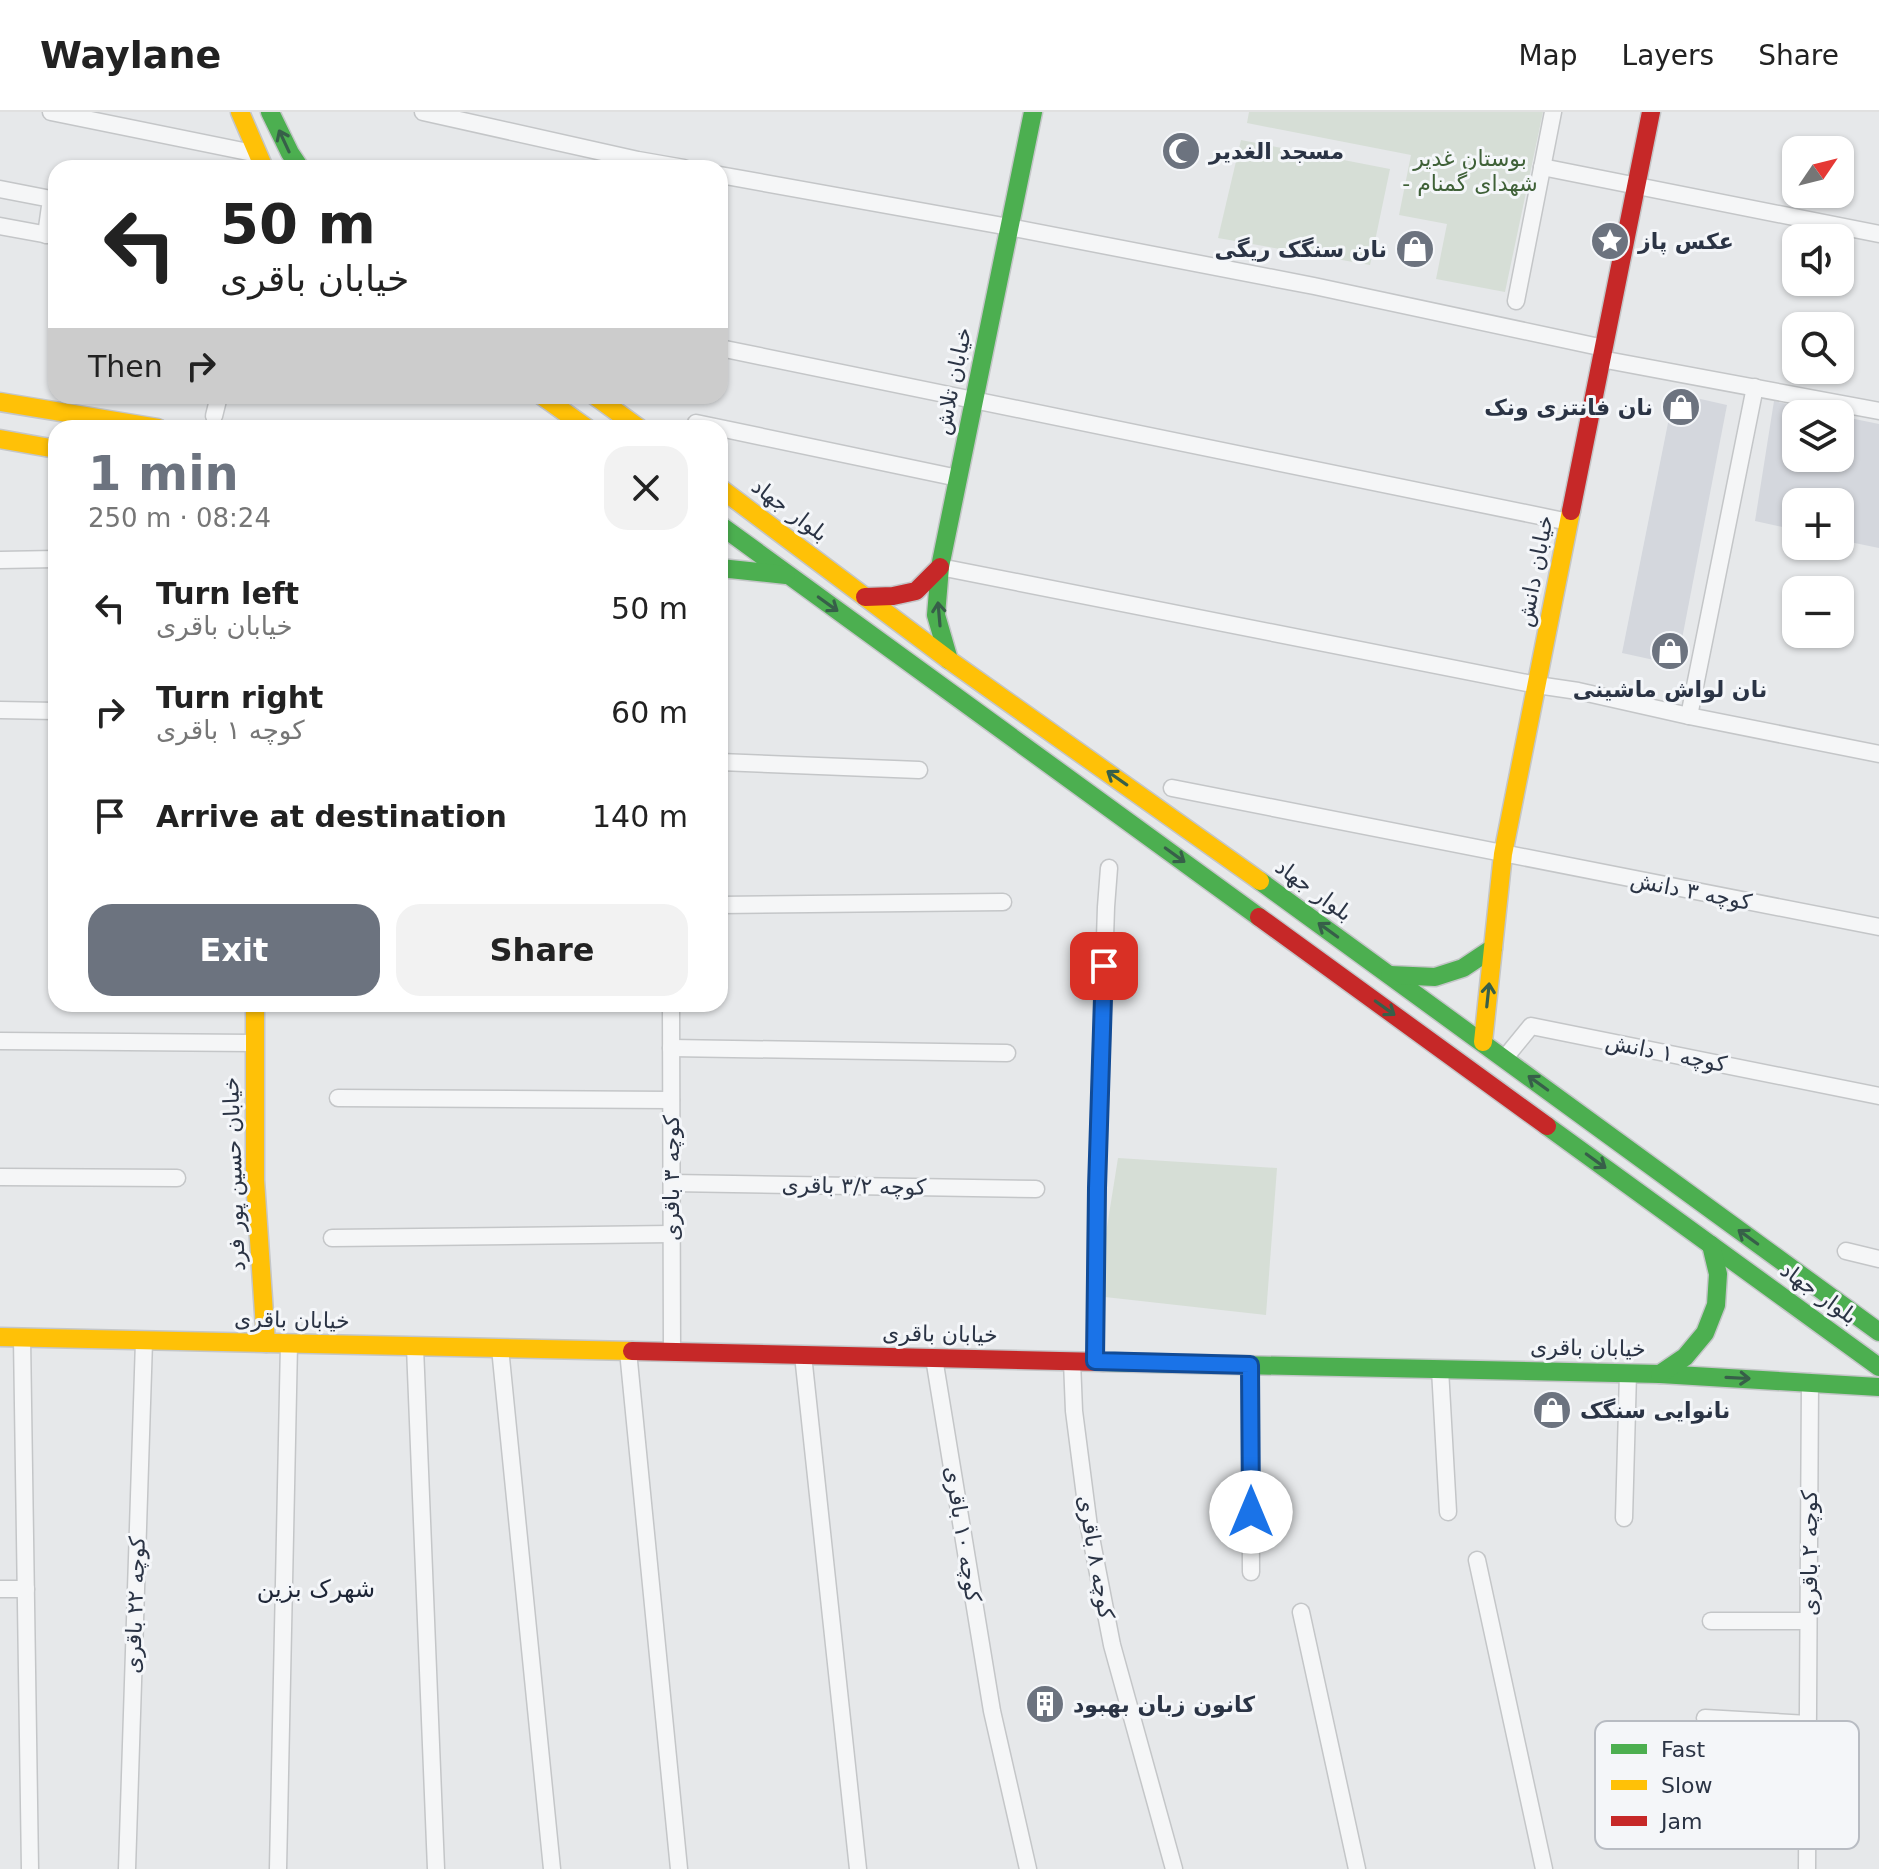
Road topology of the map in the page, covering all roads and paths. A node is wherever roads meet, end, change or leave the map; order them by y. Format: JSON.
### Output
{"nodes":[{"id":1,"x":51,"y":112,"type":"edge"},
{"id":2,"x":240,"y":112,"type":"edge"},
{"id":3,"x":270,"y":112,"type":"edge"},
{"id":4,"x":423,"y":112,"type":"edge"},
{"id":5,"x":1033,"y":112,"type":"edge"},
{"id":6,"x":1553,"y":112,"type":"edge"},
{"id":7,"x":1651,"y":112,"type":"edge"},
{"id":8,"x":257,"y":160,"type":"edge"},
{"id":9,"x":261,"y":160,"type":"edge"},
{"id":10,"x":295,"y":160,"type":"edge"},
{"id":11,"x":638,"y":160,"type":"edge"},
{"id":12,"x":1542,"y":167,"type":"junction"},
{"id":13,"x":728,"y":176,"type":"edge"},
{"id":14,"x":1636,"y":187,"type":"junction"},
{"id":15,"x":0,"y":189,"type":"edge"},
{"id":16,"x":48,"y":198,"type":"edge"},
{"id":17,"x":0,"y":226,"type":"edge"},
{"id":18,"x":1009,"y":227,"type":"junction"},
{"id":19,"x":1879,"y":234,"type":"edge"},
{"id":20,"x":48,"y":235,"type":"edge"},
{"id":21,"x":1516,"y":301,"type":"dead end"},
{"id":22,"x":728,"y":350,"type":"edge"},
{"id":23,"x":1602,"y":353,"type":"junction"},
{"id":24,"x":1755,"y":387,"type":"junction"},
{"id":25,"x":974,"y":400,"type":"junction"},
{"id":26,"x":7,"y":403,"type":"edge"},
{"id":27,"x":217,"y":404,"type":"edge"},
{"id":28,"x":553,"y":404,"type":"edge"},
{"id":29,"x":606,"y":404,"type":"edge"},
{"id":30,"x":1879,"y":411,"type":"edge"},
{"id":31,"x":214,"y":416,"type":"dead end"},
{"id":32,"x":110,"y":420,"type":"edge"},
{"id":33,"x":576,"y":420,"type":"edge"},
{"id":34,"x":628,"y":420,"type":"edge"},
{"id":35,"x":728,"y":430,"type":"edge"},
{"id":36,"x":6,"y":440,"type":"edge"},
{"id":37,"x":48,"y":448,"type":"edge"},
{"id":38,"x":958,"y":478,"type":"junction"},
{"id":39,"x":728,"y":494,"type":"edge"},
{"id":40,"x":1569,"y":522,"type":"junction"},
{"id":41,"x":728,"y":531,"type":"edge"},
{"id":42,"x":48,"y":559,"type":"edge"},
{"id":43,"x":0,"y":560,"type":"edge"},
{"id":44,"x":940,"y":567,"type":"junction"},
{"id":45,"x":728,"y":569,"type":"edge"},
{"id":46,"x":789,"y":575,"type":"junction"},
{"id":47,"x":865,"y":597,"type":"junction"},
{"id":48,"x":949,"y":660,"type":"junction"},
{"id":49,"x":1537,"y":685,"type":"junction"},
{"id":50,"x":0,"y":710,"type":"edge"},
{"id":51,"x":48,"y":711,"type":"edge"},
{"id":52,"x":1689,"y":716,"type":"junction"},
{"id":53,"x":1879,"y":754,"type":"edge"},
{"id":54,"x":728,"y":762,"type":"edge"},
{"id":55,"x":919,"y":770,"type":"dead end"},
{"id":56,"x":1172,"y":788,"type":"dead end"},
{"id":57,"x":1503,"y":854,"type":"junction"},
{"id":58,"x":1109,"y":868,"type":"dead end"},
{"id":59,"x":1003,"y":902,"type":"dead end"},
{"id":60,"x":728,"y":905,"type":"edge"},
{"id":61,"x":1879,"y":927,"type":"edge"},
{"id":62,"x":1493,"y":948,"type":"junction"},
{"id":63,"x":1390,"y":975,"type":"junction"},
{"id":64,"x":255,"y":1012,"type":"edge"},
{"id":65,"x":671,"y":1012,"type":"edge"},
{"id":66,"x":0,"y":1041,"type":"edge"},
{"id":67,"x":1483,"y":1042,"type":"junction"},
{"id":68,"x":254,"y":1043,"type":"junction"},
{"id":69,"x":671,"y":1048,"type":"junction"},
{"id":70,"x":1007,"y":1053,"type":"dead end"},
{"id":71,"x":1504,"y":1059,"type":"junction"},
{"id":72,"x":1879,"y":1096,"type":"edge"},
{"id":73,"x":338,"y":1098,"type":"dead end"},
{"id":74,"x":671,"y":1100,"type":"junction"},
{"id":75,"x":0,"y":1177,"type":"edge"},
{"id":76,"x":177,"y":1178,"type":"dead end"},
{"id":77,"x":672,"y":1183,"type":"junction"},
{"id":78,"x":1036,"y":1189,"type":"dead end"},
{"id":79,"x":672,"y":1234,"type":"junction"},
{"id":80,"x":332,"y":1238,"type":"dead end"},
{"id":81,"x":1711,"y":1245,"type":"junction"},
{"id":82,"x":1846,"y":1251,"type":"dead end"},
{"id":83,"x":1879,"y":1259,"type":"edge"},
{"id":84,"x":1879,"y":1332,"type":"edge"},
{"id":85,"x":0,"y":1337,"type":"edge"},
{"id":86,"x":22,"y":1338,"type":"junction"},
{"id":87,"x":144,"y":1341,"type":"junction"},
{"id":88,"x":266,"y":1343,"type":"junction"},
{"id":89,"x":289,"y":1344,"type":"junction"},
{"id":90,"x":415,"y":1347,"type":"junction"},
{"id":91,"x":500,"y":1348,"type":"junction"},
{"id":92,"x":628,"y":1351,"type":"junction"},
{"id":93,"x":672,"y":1352,"type":"junction"},
{"id":94,"x":803,"y":1355,"type":"junction"},
{"id":95,"x":934,"y":1358,"type":"junction"},
{"id":96,"x":1072,"y":1361,"type":"junction"},
{"id":97,"x":1095,"y":1361,"type":"junction"},
{"id":98,"x":1250,"y":1365,"type":"junction"},
{"id":99,"x":1879,"y":1367,"type":"edge"},
{"id":100,"x":1440,"y":1369,"type":"junction"},
{"id":101,"x":1628,"y":1373,"type":"junction"},
{"id":102,"x":1660,"y":1374,"type":"junction"},
{"id":103,"x":1810,"y":1382,"type":"junction"},
{"id":104,"x":1879,"y":1387,"type":"edge"},
{"id":105,"x":1448,"y":1512,"type":"dead end"},
{"id":106,"x":1624,"y":1518,"type":"dead end"},
{"id":107,"x":1477,"y":1560,"type":"dead end"},
{"id":108,"x":1251,"y":1572,"type":"dead end"},
{"id":109,"x":0,"y":1589,"type":"edge"},
{"id":110,"x":26,"y":1589,"type":"junction"},
{"id":111,"x":1301,"y":1612,"type":"dead end"},
{"id":112,"x":1711,"y":1621,"type":"dead end"},
{"id":113,"x":1808,"y":1621,"type":"junction"},
{"id":114,"x":1705,"y":1718,"type":"dead end"},
{"id":115,"x":1756,"y":1721,"type":"edge"},
{"id":116,"x":1808,"y":1721,"type":"edge"},
{"id":117,"x":30,"y":1869,"type":"edge"},
{"id":118,"x":127,"y":1869,"type":"edge"},
{"id":119,"x":278,"y":1869,"type":"edge"},
{"id":120,"x":436,"y":1869,"type":"edge"},
{"id":121,"x":552,"y":1869,"type":"edge"},
{"id":122,"x":679,"y":1869,"type":"edge"},
{"id":123,"x":858,"y":1869,"type":"edge"},
{"id":124,"x":1028,"y":1869,"type":"edge"},
{"id":125,"x":1174,"y":1869,"type":"edge"},
{"id":126,"x":1357,"y":1869,"type":"edge"},
{"id":127,"x":1544,"y":1869,"type":"edge"}],
"edges":[{"from":1,"to":8,"type":"street"},
{"from":2,"to":9,"type":"street"},
{"from":10,"to":3,"type":"street","one_way":true},
{"from":4,"to":11,"type":"street"},
{"from":5,"to":18,"type":"street","name":"خیابان تلاش"},
{"from":6,"to":12,"type":"street"},
{"from":7,"to":14,"type":"street","name":"خیابان دانش"},
{"from":12,"to":14,"type":"street"},
{"from":12,"to":21,"type":"street"},
{"from":13,"to":18,"type":"street"},
{"from":14,"to":19,"type":"street"},
{"from":14,"to":23,"type":"street","name":"خیابان دانش"},
{"from":15,"to":16,"type":"street"},
{"from":17,"to":20,"type":"street"},
{"from":18,"to":23,"type":"street"},
{"from":18,"to":25,"type":"street","name":"خیابان تلاش"},
{"from":22,"to":25,"type":"street"},
{"from":23,"to":24,"type":"street"},
{"from":23,"to":40,"type":"street","name":"خیابان دانش"},
{"from":24,"to":30,"type":"street"},
{"from":24,"to":52,"type":"street"},
{"from":25,"to":38,"type":"street","name":"خیابان تلاش"},
{"from":25,"to":40,"type":"street"},
{"from":26,"to":32,"type":"street"},
{"from":26,"to":36,"type":"street"},
{"from":27,"to":31,"type":"street"},
{"from":28,"to":33,"type":"street"},
{"from":29,"to":34,"type":"street"},
{"from":35,"to":38,"type":"street"},
{"from":36,"to":37,"type":"street"},
{"from":38,"to":44,"type":"street","name":"خیابان تلاش"},
{"from":39,"to":47,"type":"street","name":"بلوار جهاد"},
{"from":40,"to":49,"type":"street","name":"خیابان دانش"},
{"from":41,"to":46,"type":"street","name":"بلوار جهاد"},
{"from":42,"to":43,"type":"street"},
{"from":44,"to":47,"type":"street"},
{"from":48,"to":44,"type":"street","name":"خیابان تلاش","one_way":true},
{"from":44,"to":49,"type":"street"},
{"from":45,"to":46,"type":"street"},
{"from":46,"to":81,"type":"street","name":"بلوار جهاد","one_way":true},
{"from":47,"to":48,"type":"street","name":"بلوار جهاد"},
{"from":63,"to":48,"type":"street","name":"بلوار جهاد","one_way":true},
{"from":49,"to":52,"type":"street"},
{"from":49,"to":57,"type":"street","name":"خیابان دانش"},
{"from":50,"to":51,"type":"street"},
{"from":52,"to":53,"type":"street"},
{"from":54,"to":55,"type":"street"},
{"from":56,"to":57,"type":"street","name":"کوچه ۳ دانش"},
{"from":57,"to":61,"type":"street","name":"کوچه ۳ دانش"},
{"from":57,"to":62,"type":"street","name":"خیابان دانش"},
{"from":58,"to":97,"type":"street"},
{"from":59,"to":60,"type":"street"},
{"from":62,"to":63,"type":"street"},
{"from":67,"to":62,"type":"street","name":"خیابان دانش","one_way":true},
{"from":63,"to":67,"type":"street","name":"بلوار جهاد"},
{"from":64,"to":68,"type":"street","name":"خیابان حسین پور فرد"},
{"from":65,"to":69,"type":"street","name":"کوچه ۳ باقری"},
{"from":66,"to":68,"type":"street"},
{"from":67,"to":71,"type":"street","name":"بلوار جهاد"},
{"from":68,"to":88,"type":"street","name":"خیابان حسین پور فرد"},
{"from":69,"to":70,"type":"street"},
{"from":69,"to":74,"type":"street","name":"کوچه ۳ باقری"},
{"from":71,"to":72,"type":"street","name":"کوچه ۱ دانش"},
{"from":84,"to":71,"type":"street","name":"بلوار جهاد","one_way":true},
{"from":73,"to":74,"type":"street"},
{"from":74,"to":77,"type":"street","name":"کوچه ۳ باقری"},
{"from":75,"to":76,"type":"street"},
{"from":77,"to":78,"type":"street","name":"کوچه ۳/۲ باقری"},
{"from":77,"to":79,"type":"street","name":"کوچه ۳ باقری"},
{"from":79,"to":80,"type":"street"},
{"from":79,"to":93,"type":"street","name":"کوچه ۳ باقری"},
{"from":81,"to":99,"type":"street","name":"بلوار جهاد"},
{"from":81,"to":102,"type":"street"},
{"from":82,"to":83,"type":"street"},
{"from":85,"to":86,"type":"street","name":"خیابان باقری"},
{"from":86,"to":87,"type":"street","name":"خیابان باقری"},
{"from":86,"to":110,"type":"street"},
{"from":87,"to":88,"type":"street","name":"خیابان باقری"},
{"from":87,"to":118,"type":"street","name":"کوچه ۲۲ باقری"},
{"from":88,"to":89,"type":"street","name":"خیابان باقری"},
{"from":89,"to":90,"type":"street","name":"خیابان باقری"},
{"from":89,"to":119,"type":"street"},
{"from":90,"to":91,"type":"street","name":"خیابان باقری"},
{"from":90,"to":120,"type":"street"},
{"from":91,"to":92,"type":"street","name":"خیابان باقری"},
{"from":91,"to":121,"type":"street"},
{"from":92,"to":93,"type":"street","name":"خیابان باقری"},
{"from":92,"to":122,"type":"street"},
{"from":93,"to":94,"type":"street","name":"خیابان باقری"},
{"from":94,"to":95,"type":"street","name":"خیابان باقری"},
{"from":94,"to":123,"type":"street"},
{"from":95,"to":96,"type":"street","name":"خیابان باقری"},
{"from":95,"to":124,"type":"street","name":"کوچه ۱۰ باقری"},
{"from":96,"to":97,"type":"street","name":"خیابان باقری"},
{"from":96,"to":125,"type":"street","name":"کوچه ۸ باقری"},
{"from":97,"to":98,"type":"street","name":"خیابان باقری"},
{"from":98,"to":100,"type":"street","name":"خیابان باقری"},
{"from":98,"to":108,"type":"street"},
{"from":100,"to":101,"type":"street","name":"خیابان باقری"},
{"from":100,"to":105,"type":"street"},
{"from":101,"to":102,"type":"street","name":"خیابان باقری"},
{"from":101,"to":106,"type":"street"},
{"from":102,"to":103,"type":"street","name":"خیابان باقری","one_way":true},
{"from":103,"to":104,"type":"street","name":"خیابان باقری"},
{"from":103,"to":113,"type":"street","name":"کوچه ۲ باقری"},
{"from":107,"to":127,"type":"street"},
{"from":109,"to":110,"type":"street"},
{"from":110,"to":117,"type":"street"},
{"from":111,"to":126,"type":"street"},
{"from":112,"to":113,"type":"street"},
{"from":113,"to":116,"type":"street","name":"کوچه ۲ باقری"},
{"from":114,"to":115,"type":"street"}]}
